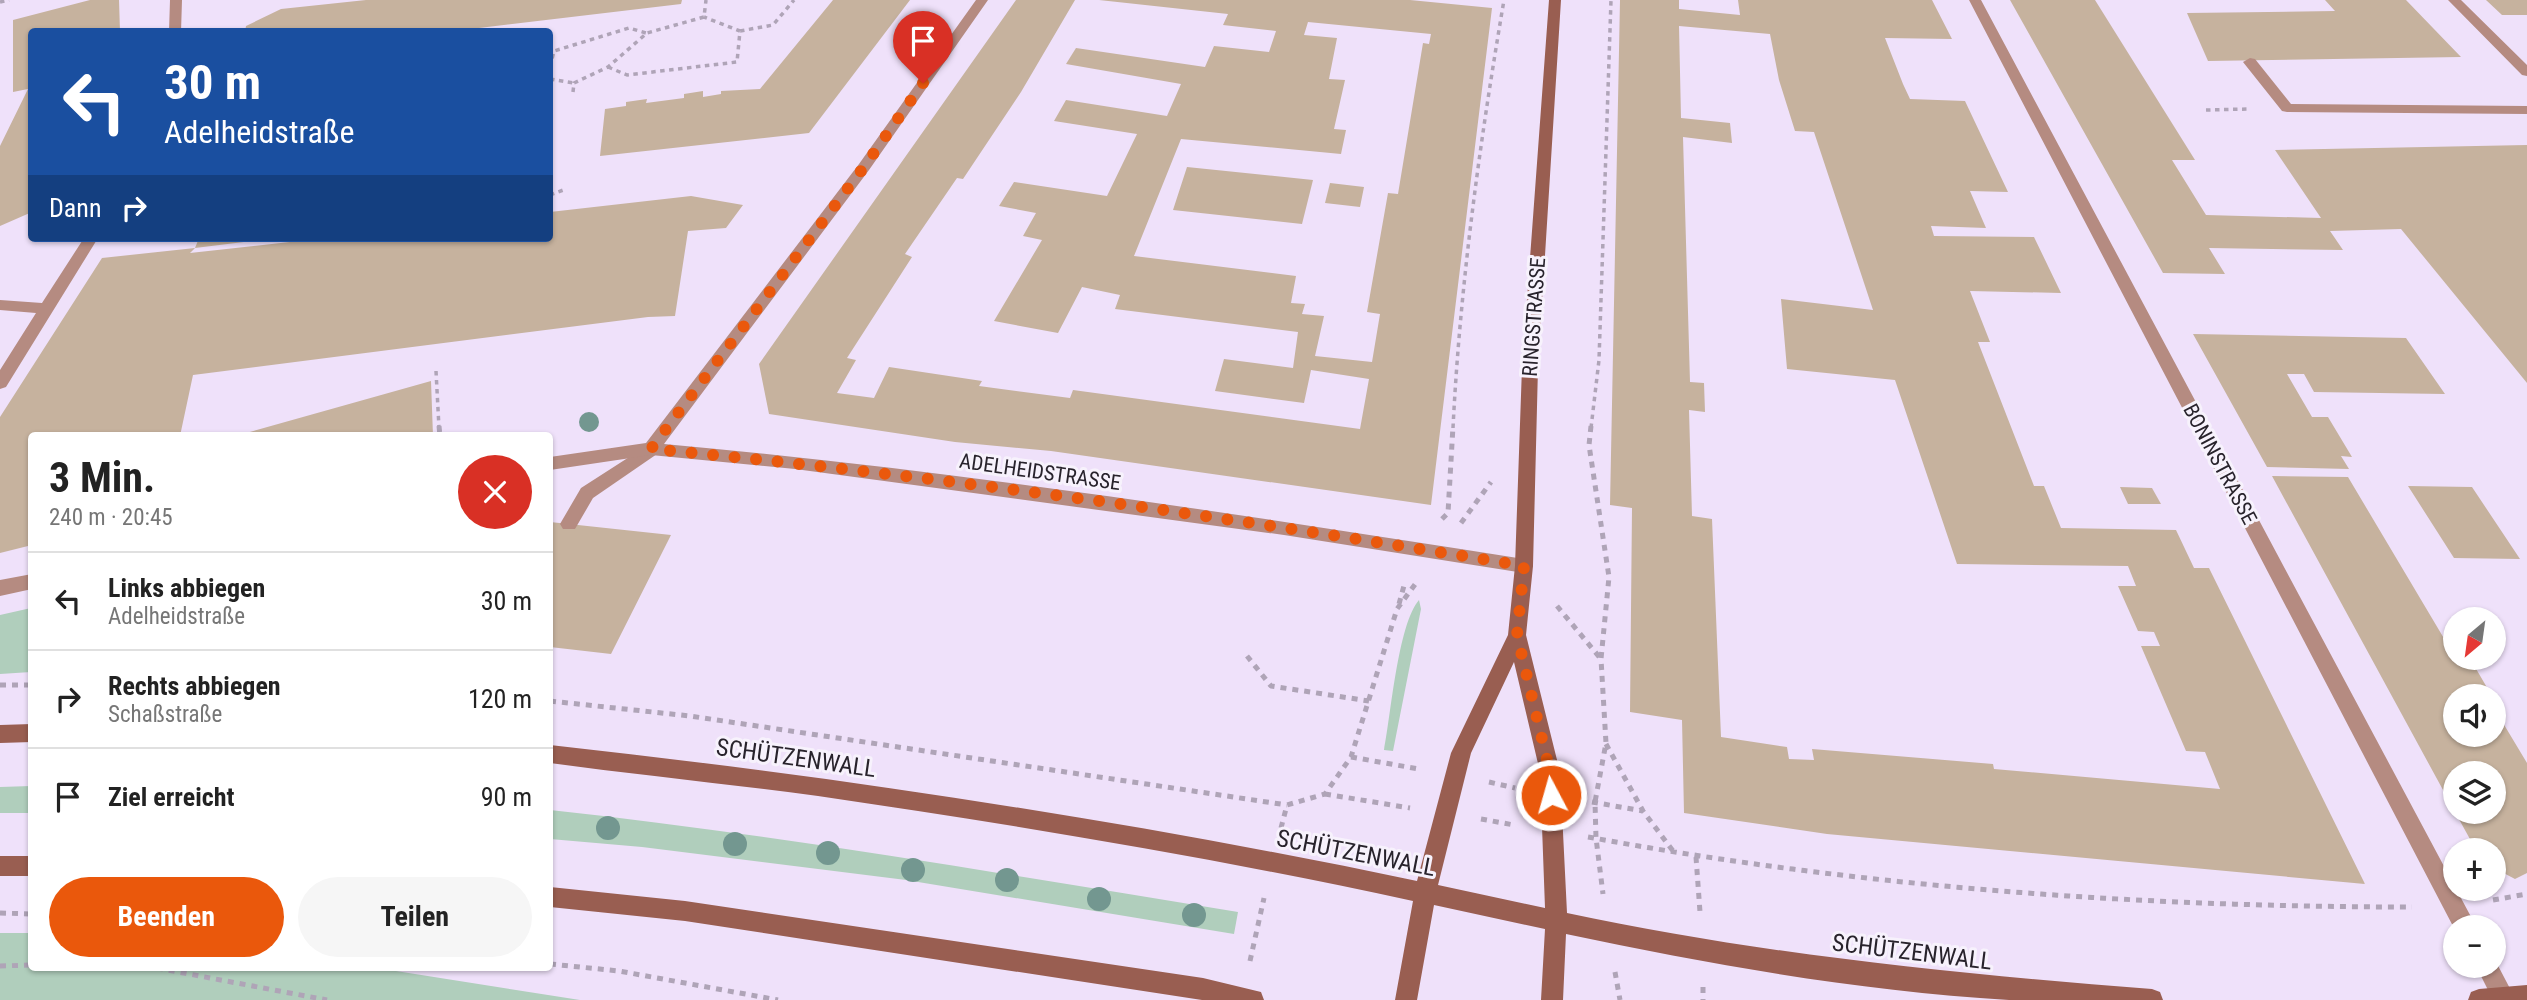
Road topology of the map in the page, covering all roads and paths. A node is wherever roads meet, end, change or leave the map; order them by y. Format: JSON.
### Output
{"nodes":[{"id":1,"x":9,"y":0,"type":"edge"},
{"id":2,"x":176,"y":0,"type":"edge"},
{"id":3,"x":706,"y":0,"type":"edge"},
{"id":4,"x":794,"y":0,"type":"edge"},
{"id":5,"x":982,"y":0,"type":"edge"},
{"id":6,"x":1504,"y":0,"type":"edge"},
{"id":7,"x":1555,"y":0,"type":"edge"},
{"id":8,"x":1611,"y":0,"type":"edge"},
{"id":9,"x":1976,"y":0,"type":"edge"},
{"id":10,"x":2454,"y":0,"type":"edge"},
{"id":11,"x":0,"y":2,"type":"edge"},
{"id":12,"x":704,"y":17,"type":"junction"},
{"id":13,"x":175,"y":28,"type":"edge"},
{"id":14,"x":740,"y":31,"type":"junction"},
{"id":15,"x":647,"y":33,"type":"junction"},
{"id":16,"x":553,"y":51,"type":"edge"},
{"id":17,"x":2250,"y":62,"type":"dead end"},
{"id":18,"x":608,"y":67,"type":"junction"},
{"id":19,"x":2527,"y":72,"type":"edge"},
{"id":20,"x":553,"y":80,"type":"edge"},
{"id":21,"x":574,"y":83,"type":"junction"},
{"id":22,"x":573,"y":92,"type":"dead end"},
{"id":23,"x":2527,"y":110,"type":"edge"},
{"id":24,"x":566,"y":189,"type":"dead end"},
{"id":25,"x":553,"y":194,"type":"edge"},
{"id":26,"x":89,"y":242,"type":"edge"},
{"id":27,"x":0,"y":305,"type":"edge"},
{"id":28,"x":47,"y":309,"type":"junction"},
{"id":29,"x":436,"y":371,"type":"dead end"},
{"id":30,"x":0,"y":383,"type":"edge"},
{"id":31,"x":1528,"y":430,"type":"junction"},
{"id":32,"x":440,"y":432,"type":"edge"},
{"id":33,"x":651,"y":449,"type":"junction"},
{"id":34,"x":553,"y":464,"type":"edge"},
{"id":35,"x":569,"y":524,"type":"dead end"},
{"id":36,"x":1415,"y":548,"type":"junction"},
{"id":37,"x":1439,"y":553,"type":"junction"},
{"id":38,"x":1524,"y":566,"type":"junction"},
{"id":39,"x":28,"y":582,"type":"edge"},
{"id":40,"x":0,"y":588,"type":"edge"},
{"id":41,"x":1397,"y":609,"type":"junction"},
{"id":42,"x":1517,"y":635,"type":"junction"},
{"id":43,"x":1247,"y":656,"type":"dead end"},
{"id":44,"x":1601,"y":659,"type":"junction"},
{"id":45,"x":0,"y":685,"type":"edge"},
{"id":46,"x":28,"y":685,"type":"edge"},
{"id":47,"x":553,"y":701,"type":"edge"},
{"id":48,"x":1369,"y":701,"type":"junction"},
{"id":49,"x":28,"y":733,"type":"edge"},
{"id":50,"x":0,"y":734,"type":"edge"},
{"id":51,"x":1606,"y":743,"type":"junction"},
{"id":52,"x":553,"y":754,"type":"edge"},
{"id":53,"x":1351,"y":757,"type":"junction"},
{"id":54,"x":1455,"y":775,"type":"junction"},
{"id":55,"x":1325,"y":794,"type":"junction"},
{"id":56,"x":1551,"y":795,"type":"junction"},
{"id":57,"x":1594,"y":802,"type":"junction"},
{"id":58,"x":1287,"y":805,"type":"junction"},
{"id":59,"x":1643,"y":811,"type":"junction"},
{"id":60,"x":1446,"y":813,"type":"junction"},
{"id":61,"x":1552,"y":831,"type":"junction"},
{"id":62,"x":1595,"y":838,"type":"junction"},
{"id":63,"x":1673,"y":851,"type":"junction"},
{"id":64,"x":1272,"y":862,"type":"junction"},
{"id":65,"x":0,"y":866,"type":"edge"},
{"id":66,"x":28,"y":866,"type":"edge"},
{"id":67,"x":1425,"y":893,"type":"junction"},
{"id":68,"x":2527,"y":894,"type":"edge"},
{"id":69,"x":553,"y":897,"type":"edge"},
{"id":70,"x":2455,"y":906,"type":"junction"},
{"id":71,"x":0,"y":913,"type":"edge"},
{"id":72,"x":28,"y":914,"type":"edge"},
{"id":73,"x":2460,"y":915,"type":"edge"},
{"id":74,"x":1556,"y":920,"type":"junction"},
{"id":75,"x":1608,"y":931,"type":"junction"},
{"id":76,"x":553,"y":964,"type":"edge"},
{"id":77,"x":28,"y":965,"type":"edge"},
{"id":78,"x":0,"y":966,"type":"edge"},
{"id":79,"x":173,"y":971,"type":"edge"},
{"id":80,"x":2494,"y":978,"type":"edge"},
{"id":81,"x":2527,"y":996,"type":"edge"},
{"id":82,"x":1247,"y":999,"type":"edge"},
{"id":83,"x":2505,"y":999,"type":"edge"},
{"id":84,"x":327,"y":1000,"type":"edge"},
{"id":85,"x":778,"y":1000,"type":"edge"},
{"id":86,"x":1406,"y":1000,"type":"edge"},
{"id":87,"x":1552,"y":1000,"type":"edge"},
{"id":88,"x":1620,"y":1000,"type":"edge"},
{"id":89,"x":2152,"y":1000,"type":"edge"},
{"id":90,"x":2479,"y":1000,"type":"edge"}],
"edges":[{"from":1,"to":11,"type":"path"},
{"from":2,"to":13,"type":"street"},
{"from":3,"to":12,"type":"path"},
{"from":4,"to":14,"type":"path"},
{"from":5,"to":33,"type":"street"},
{"from":6,"to":36,"type":"path"},
{"from":7,"to":31,"type":"main road","name":"RINGSTRASSE"},
{"from":8,"to":44,"type":"path"},
{"from":9,"to":70,"type":"street","name":"BONINSTRASSE"},
{"from":10,"to":19,"type":"street"},
{"from":12,"to":14,"type":"path"},
{"from":12,"to":15,"type":"path"},
{"from":14,"to":18,"type":"path"},
{"from":15,"to":16,"type":"path"},
{"from":15,"to":18,"type":"path"},
{"from":17,"to":23,"type":"street"},
{"from":18,"to":21,"type":"path"},
{"from":20,"to":21,"type":"path"},
{"from":21,"to":22,"type":"path"},
{"from":24,"to":25,"type":"path"},
{"from":26,"to":28,"type":"street"},
{"from":27,"to":28,"type":"street"},
{"from":28,"to":30,"type":"street"},
{"from":29,"to":32,"type":"path"},
{"from":31,"to":37,"type":"path"},
{"from":31,"to":38,"type":"main road","name":"RINGSTRASSE"},
{"from":33,"to":34,"type":"street","name":"ADELHEIDSTRASSE"},
{"from":33,"to":35,"type":"street"},
{"from":33,"to":36,"type":"street","name":"ADELHEIDSTRASSE"},
{"from":36,"to":37,"type":"street","name":"ADELHEIDSTRASSE"},
{"from":36,"to":41,"type":"path"},
{"from":37,"to":38,"type":"street","name":"ADELHEIDSTRASSE"},
{"from":37,"to":41,"type":"path"},
{"from":38,"to":42,"type":"main road","name":"RINGSTRASSE"},
{"from":38,"to":44,"type":"path"},
{"from":39,"to":40,"type":"street"},
{"from":41,"to":48,"type":"path"},
{"from":42,"to":54,"type":"main road","name":"RINGSTRASSE"},
{"from":42,"to":56,"type":"main road","name":"RINGSTRASSE"},
{"from":43,"to":48,"type":"path"},
{"from":44,"to":51,"type":"path"},
{"from":45,"to":46,"type":"path"},
{"from":47,"to":58,"type":"path"},
{"from":48,"to":53,"type":"path"},
{"from":49,"to":50,"type":"main road"},
{"from":51,"to":57,"type":"path"},
{"from":51,"to":59,"type":"path"},
{"from":52,"to":64,"type":"main road","name":"SCHÜTZENWALL"},
{"from":53,"to":54,"type":"path"},
{"from":53,"to":55,"type":"path"},
{"from":54,"to":56,"type":"path"},
{"from":54,"to":60,"type":"main road","name":"RINGSTRASSE"},
{"from":55,"to":58,"type":"path"},
{"from":55,"to":60,"type":"path"},
{"from":56,"to":57,"type":"path"},
{"from":56,"to":61,"type":"main road","name":"RINGSTRASSE"},
{"from":57,"to":59,"type":"path"},
{"from":57,"to":62,"type":"path"},
{"from":58,"to":64,"type":"path"},
{"from":59,"to":63,"type":"path"},
{"from":60,"to":61,"type":"path"},
{"from":60,"to":67,"type":"main road","name":"RINGSTRASSE"},
{"from":61,"to":62,"type":"path"},
{"from":61,"to":74,"type":"main road","name":"RINGSTRASSE"},
{"from":62,"to":63,"type":"path"},
{"from":62,"to":75,"type":"path"},
{"from":63,"to":70,"type":"path"},
{"from":64,"to":67,"type":"main road","name":"SCHÜTZENWALL"},
{"from":64,"to":82,"type":"path"},
{"from":65,"to":66,"type":"main road"},
{"from":67,"to":74,"type":"main road","name":"SCHÜTZENWALL"},
{"from":67,"to":86,"type":"main road","name":"RINGSTRASSE"},
{"from":68,"to":70,"type":"path"},
{"from":69,"to":82,"type":"main road"},
{"from":70,"to":73,"type":"street","name":"BONINSTRASSE"},
{"from":71,"to":72,"type":"path"},
{"from":74,"to":75,"type":"main road","name":"SCHÜTZENWALL"},
{"from":74,"to":87,"type":"main road","name":"RINGSTRASSE"},
{"from":75,"to":88,"type":"path"},
{"from":75,"to":89,"type":"main road","name":"SCHÜTZENWALL"},
{"from":76,"to":85,"type":"path"},
{"from":77,"to":78,"type":"path"},
{"from":79,"to":84,"type":"path"},
{"from":80,"to":83,"type":"street"},
{"from":81,"to":83,"type":"main road"},
{"from":83,"to":90,"type":"main road"}]}
